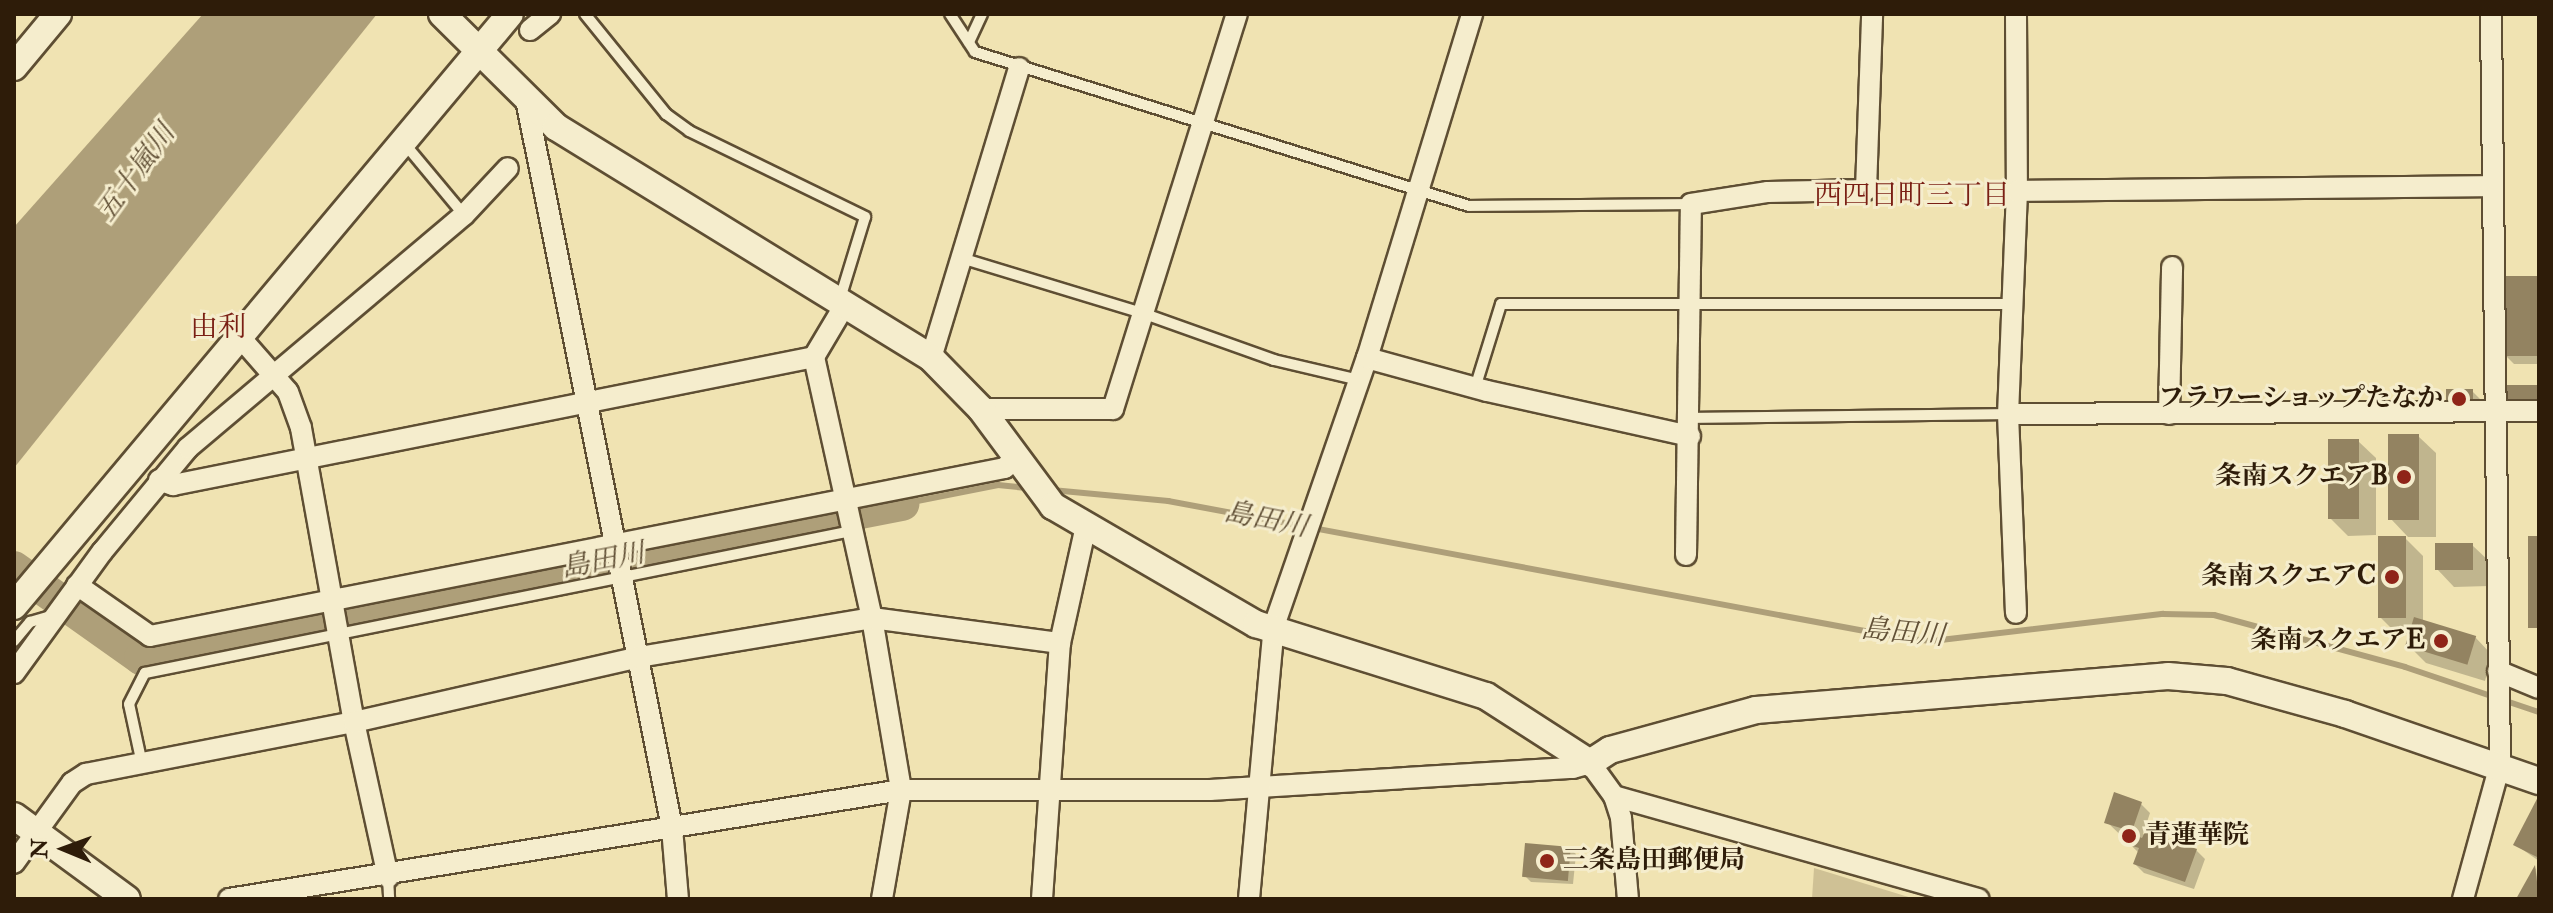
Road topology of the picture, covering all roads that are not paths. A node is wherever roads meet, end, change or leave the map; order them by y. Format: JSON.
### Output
{"nodes":[{"id":1,"x":58,"y":14,"type":"edge"},
{"id":2,"x":442,"y":14,"type":"edge"},
{"id":3,"x":550,"y":14,"type":"edge"},
{"id":4,"x":585,"y":14,"type":"edge"},
{"id":5,"x":950,"y":14,"type":"edge"},
{"id":6,"x":982,"y":14,"type":"edge"},
{"id":7,"x":1237,"y":14,"type":"edge"},
{"id":8,"x":1472,"y":14,"type":"edge"},
{"id":9,"x":1872,"y":14,"type":"edge"},
{"id":10,"x":2016,"y":14,"type":"edge"},
{"id":11,"x":2491,"y":14,"type":"edge"},
{"id":12,"x":520,"y":22,"type":"edge"},
{"id":13,"x":969,"y":42,"type":"junction"},
{"id":14,"x":471,"y":46,"type":"junction"},
{"id":15,"x":14,"y":67,"type":"edge"},
{"id":16,"x":1019,"y":68,"type":"junction"},
{"id":17,"x":526,"y":99,"type":"junction"},
{"id":18,"x":1205,"y":122,"type":"junction"},
{"id":19,"x":402,"y":142,"type":"junction"},
{"id":20,"x":508,"y":168,"type":"dead end"},
{"id":21,"x":2493,"y":186,"type":"junction"},
{"id":22,"x":1420,"y":188,"type":"junction"},
{"id":23,"x":2017,"y":191,"type":"junction"},
{"id":24,"x":1691,"y":204,"type":"junction"},
{"id":25,"x":464,"y":215,"type":"junction"},
{"id":26,"x":961,"y":258,"type":"junction"},
{"id":27,"x":2172,"y":267,"type":"dead end"},
{"id":28,"x":843,"y":301,"type":"junction"},
{"id":29,"x":2012,"y":304,"type":"junction"},
{"id":30,"x":1690,"y":306,"type":"junction"},
{"id":31,"x":1145,"y":314,"type":"junction"},
{"id":32,"x":239,"y":336,"type":"junction"},
{"id":33,"x":814,"y":357,"type":"junction"},
{"id":34,"x":931,"y":358,"type":"junction"},
{"id":35,"x":1367,"y":358,"type":"junction"},
{"id":36,"x":275,"y":372,"type":"junction"},
{"id":37,"x":1359,"y":380,"type":"junction"},
{"id":38,"x":1475,"y":388,"type":"junction"},
{"id":39,"x":586,"y":403,"type":"junction"},
{"id":40,"x":981,"y":409,"type":"junction"},
{"id":41,"x":2539,"y":411,"type":"edge"},
{"id":42,"x":2497,"y":413,"type":"junction"},
{"id":43,"x":2008,"y":414,"type":"junction"},
{"id":44,"x":2169,"y":414,"type":"junction"},
{"id":45,"x":1690,"y":427,"type":"junction"},
{"id":46,"x":1016,"y":456,"type":"junction"},
{"id":47,"x":309,"y":457,"type":"junction"},
{"id":48,"x":159,"y":480,"type":"junction"},
{"id":49,"x":844,"y":501,"type":"junction"},
{"id":50,"x":1086,"y":526,"type":"junction"},
{"id":51,"x":851,"y":531,"type":"junction"},
{"id":52,"x":617,"y":547,"type":"junction"},
{"id":53,"x":1686,"y":555,"type":"dead end"},
{"id":54,"x":621,"y":575,"type":"junction"},
{"id":55,"x":77,"y":585,"type":"junction"},
{"id":56,"x":336,"y":601,"type":"junction"},
{"id":57,"x":14,"y":606,"type":"edge"},
{"id":58,"x":2016,"y":613,"type":"dead end"},
{"id":59,"x":57,"y":614,"type":"junction"},
{"id":60,"x":872,"y":618,"type":"junction"},
{"id":61,"x":1274,"y":626,"type":"junction"},
{"id":62,"x":341,"y":634,"type":"junction"},
{"id":63,"x":14,"y":641,"type":"edge"},
{"id":64,"x":1060,"y":643,"type":"junction"},
{"id":65,"x":639,"y":657,"type":"junction"},
{"id":66,"x":2498,"y":671,"type":"junction"},
{"id":67,"x":14,"y":673,"type":"edge"},
{"id":68,"x":2539,"y":688,"type":"edge"},
{"id":69,"x":354,"y":722,"type":"junction"},
{"id":70,"x":1590,"y":763,"type":"junction"},
{"id":71,"x":142,"y":764,"type":"junction"},
{"id":72,"x":2500,"y":765,"type":"junction"},
{"id":73,"x":2539,"y":781,"type":"edge"},
{"id":74,"x":1259,"y":788,"type":"junction"},
{"id":75,"x":901,"y":790,"type":"junction"},
{"id":76,"x":1052,"y":792,"type":"junction"},
{"id":77,"x":1614,"y":796,"type":"junction"},
{"id":78,"x":14,"y":816,"type":"edge"},
{"id":79,"x":672,"y":828,"type":"junction"},
{"id":80,"x":36,"y":833,"type":"junction"},
{"id":81,"x":14,"y":863,"type":"edge"},
{"id":82,"x":388,"y":877,"type":"junction"},
{"id":83,"x":127,"y":899,"type":"edge"},
{"id":84,"x":229,"y":899,"type":"edge"},
{"id":85,"x":389,"y":899,"type":"edge"},
{"id":86,"x":678,"y":899,"type":"edge"},
{"id":87,"x":882,"y":899,"type":"edge"},
{"id":88,"x":1042,"y":899,"type":"edge"},
{"id":89,"x":1249,"y":899,"type":"edge"},
{"id":90,"x":1628,"y":899,"type":"edge"},
{"id":91,"x":1979,"y":899,"type":"edge"},
{"id":92,"x":2463,"y":899,"type":"edge"}],
"edges":[{"from":1,"to":15,"type":"street"},
{"from":2,"to":14,"type":"street"},
{"from":3,"to":12,"type":"street"},
{"from":4,"to":28,"type":"lane"},
{"from":5,"to":13,"type":"lane"},
{"from":6,"to":13,"type":"lane"},
{"from":7,"to":18,"type":"street"},
{"from":8,"to":22,"type":"street"},
{"from":9,"to":24,"type":"street"},
{"from":10,"to":23,"type":"street"},
{"from":11,"to":21,"type":"street"},
{"from":12,"to":14,"type":"street"},
{"from":13,"to":16,"type":"lane"},
{"from":14,"to":17,"type":"street"},
{"from":14,"to":19,"type":"street"},
{"from":16,"to":18,"type":"lane"},
{"from":16,"to":26,"type":"street"},
{"from":17,"to":28,"type":"street"},
{"from":17,"to":39,"type":"street"},
{"from":18,"to":22,"type":"lane"},
{"from":18,"to":31,"type":"street"},
{"from":19,"to":25,"type":"lane"},
{"from":19,"to":32,"type":"street"},
{"from":20,"to":25,"type":"street"},
{"from":21,"to":23,"type":"street"},
{"from":21,"to":42,"type":"street"},
{"from":22,"to":24,"type":"lane"},
{"from":22,"to":35,"type":"street"},
{"from":23,"to":29,"type":"street"},
{"from":24,"to":30,"type":"street"},
{"from":25,"to":36,"type":"street"},
{"from":26,"to":31,"type":"lane"},
{"from":26,"to":34,"type":"street"},
{"from":27,"to":44,"type":"street"},
{"from":28,"to":33,"type":"street"},
{"from":28,"to":34,"type":"street"},
{"from":29,"to":30,"type":"lane"},
{"from":29,"to":43,"type":"street"},
{"from":30,"to":38,"type":"lane"},
{"from":30,"to":45,"type":"street"},
{"from":31,"to":37,"type":"lane"},
{"from":31,"to":40,"type":"street"},
{"from":32,"to":36,"type":"street"},
{"from":32,"to":57,"type":"street"},
{"from":33,"to":39,"type":"street"},
{"from":33,"to":49,"type":"street"},
{"from":34,"to":40,"type":"street"},
{"from":35,"to":37,"type":"street"},
{"from":35,"to":38,"type":"street"},
{"from":36,"to":47,"type":"street"},
{"from":36,"to":48,"type":"street"},
{"from":37,"to":61,"type":"street"},
{"from":38,"to":45,"type":"street"},
{"from":39,"to":47,"type":"street"},
{"from":39,"to":52,"type":"street"},
{"from":40,"to":46,"type":"street"},
{"from":41,"to":42,"type":"street"},
{"from":42,"to":44,"type":"street"},
{"from":42,"to":66,"type":"street"},
{"from":43,"to":44,"type":"street"},
{"from":43,"to":45,"type":"lane"},
{"from":43,"to":58,"type":"street"},
{"from":45,"to":53,"type":"street"},
{"from":46,"to":49,"type":"street"},
{"from":46,"to":50,"type":"street"},
{"from":47,"to":48,"type":"street"},
{"from":47,"to":56,"type":"street"},
{"from":48,"to":55,"type":"street"},
{"from":49,"to":51,"type":"street"},
{"from":49,"to":52,"type":"street"},
{"from":50,"to":61,"type":"street"},
{"from":50,"to":64,"type":"street"},
{"from":51,"to":54,"type":"lane"},
{"from":51,"to":60,"type":"street"},
{"from":52,"to":54,"type":"street"},
{"from":52,"to":56,"type":"street"},
{"from":54,"to":62,"type":"lane"},
{"from":54,"to":65,"type":"street"},
{"from":55,"to":56,"type":"street"},
{"from":55,"to":59,"type":"street"},
{"from":56,"to":62,"type":"street"},
{"from":59,"to":63,"type":"lane"},
{"from":59,"to":67,"type":"street"},
{"from":60,"to":64,"type":"street"},
{"from":60,"to":65,"type":"street"},
{"from":60,"to":75,"type":"street"},
{"from":61,"to":70,"type":"street"},
{"from":61,"to":74,"type":"street"},
{"from":62,"to":69,"type":"street"},
{"from":62,"to":71,"type":"lane"},
{"from":64,"to":76,"type":"street"},
{"from":65,"to":69,"type":"street"},
{"from":65,"to":79,"type":"street"},
{"from":66,"to":68,"type":"street"},
{"from":66,"to":72,"type":"street"},
{"from":69,"to":71,"type":"street"},
{"from":69,"to":82,"type":"street"},
{"from":70,"to":72,"type":"street"},
{"from":70,"to":74,"type":"street"},
{"from":70,"to":77,"type":"street"},
{"from":71,"to":80,"type":"street"},
{"from":72,"to":73,"type":"street"},
{"from":72,"to":92,"type":"street"},
{"from":74,"to":76,"type":"street"},
{"from":74,"to":89,"type":"street"},
{"from":75,"to":76,"type":"street"},
{"from":75,"to":79,"type":"street"},
{"from":75,"to":87,"type":"street"},
{"from":76,"to":88,"type":"street"},
{"from":77,"to":90,"type":"street"},
{"from":77,"to":91,"type":"street"},
{"from":78,"to":80,"type":"street"},
{"from":79,"to":82,"type":"street"},
{"from":79,"to":86,"type":"street"},
{"from":80,"to":81,"type":"street"},
{"from":80,"to":83,"type":"street"},
{"from":82,"to":84,"type":"street"},
{"from":82,"to":85,"type":"lane"}]}
